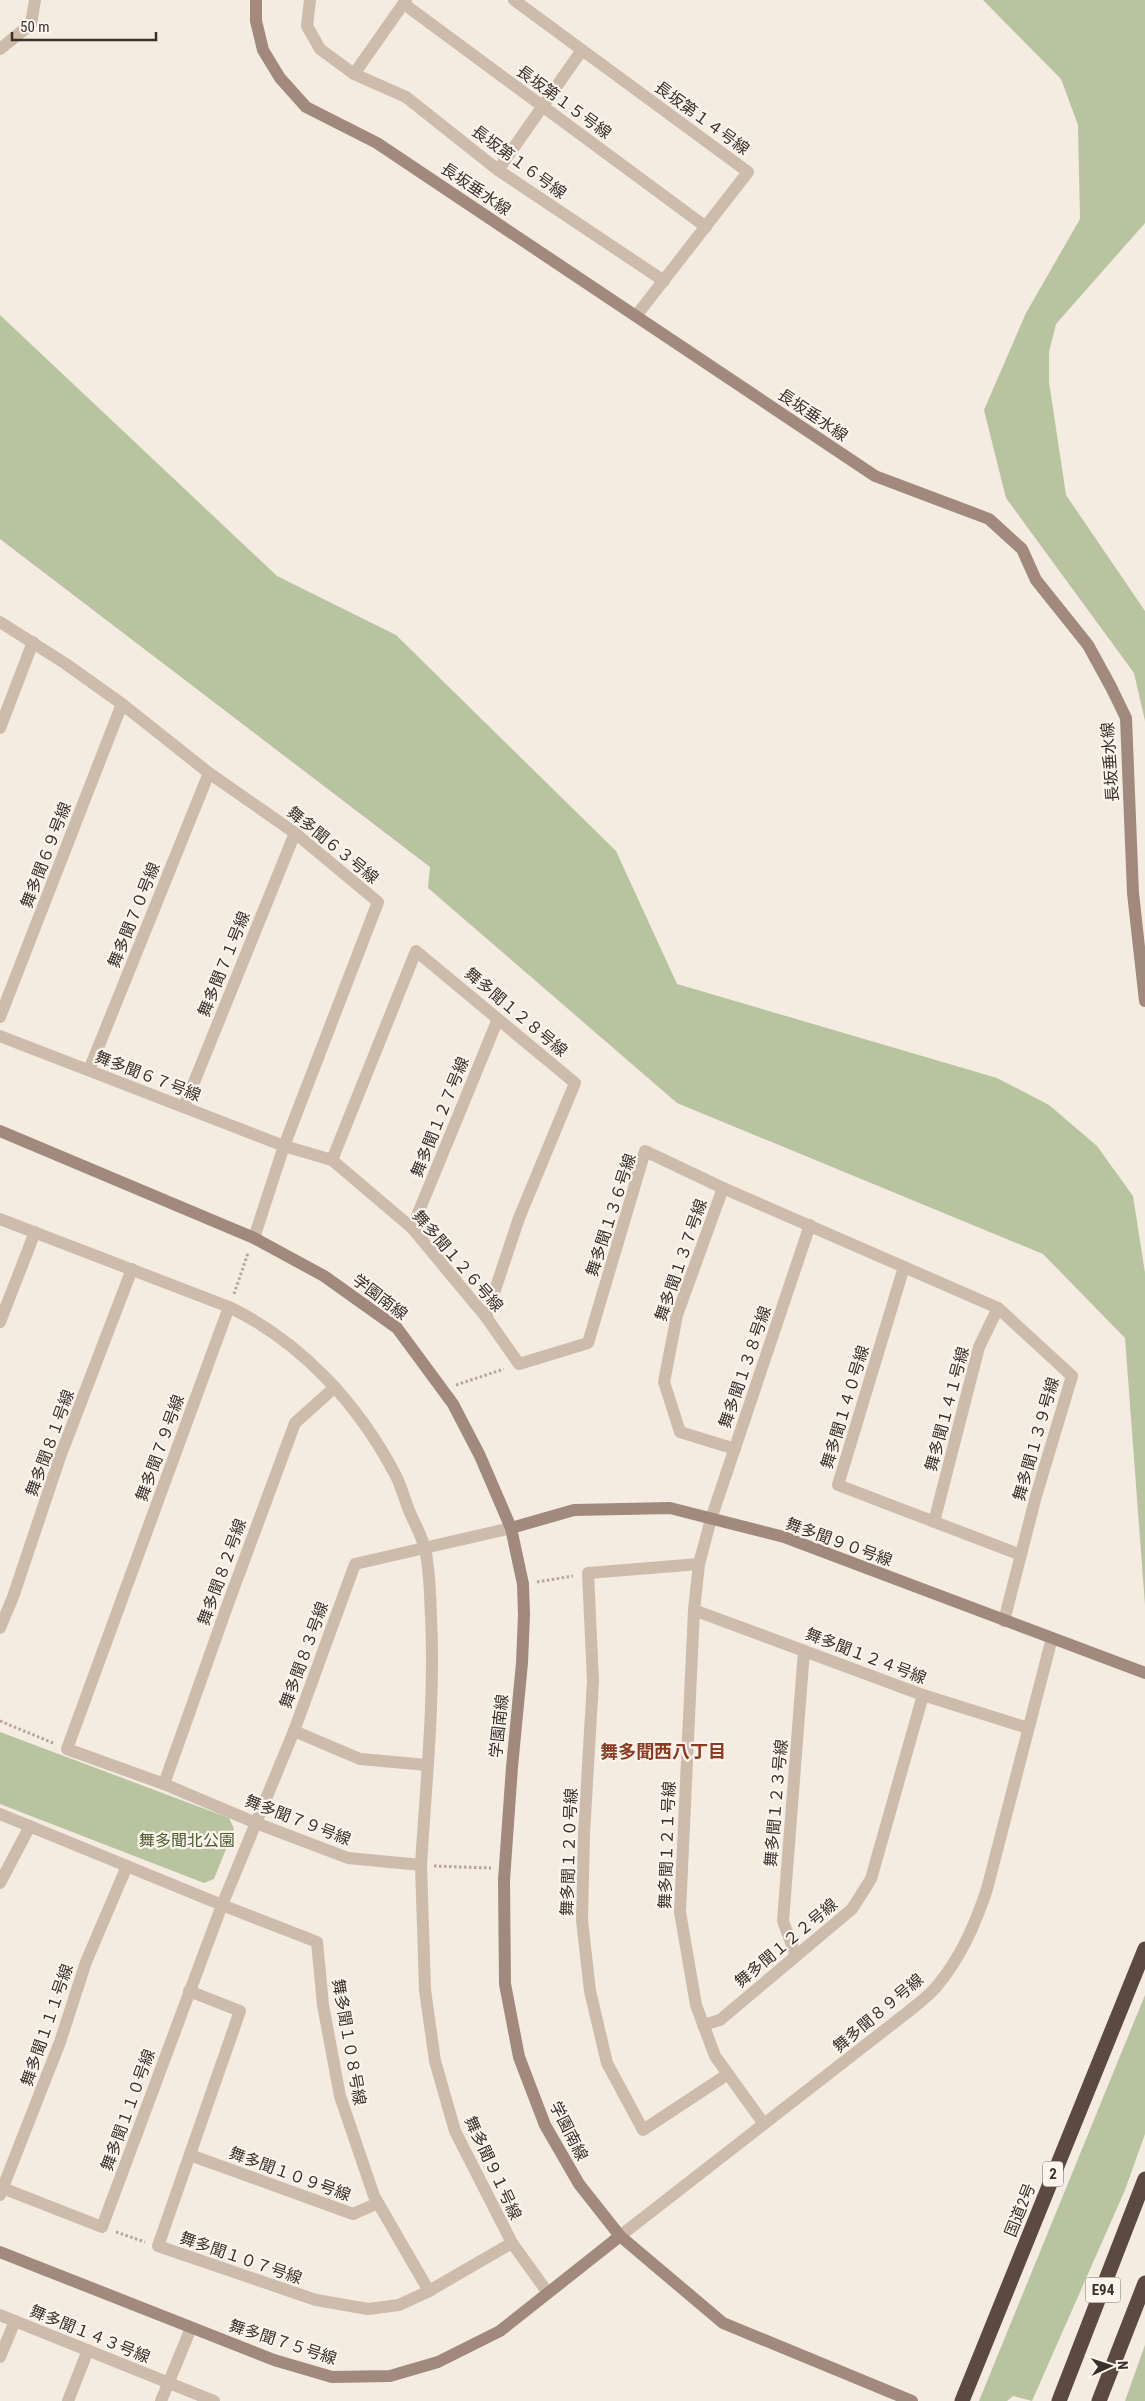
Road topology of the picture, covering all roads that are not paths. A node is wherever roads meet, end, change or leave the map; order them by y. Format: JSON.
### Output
{"nodes":[{"id":1,"x":35,"y":0,"type":"edge"},
{"id":2,"x":256,"y":0,"type":"edge"},
{"id":3,"x":310,"y":0,"type":"edge"},
{"id":4,"x":514,"y":0,"type":"edge"},
{"id":5,"x":405,"y":2,"type":"edge"},
{"id":6,"x":0,"y":49,"type":"edge"},
{"id":7,"x":582,"y":50,"type":"junction"},
{"id":8,"x":354,"y":74,"type":"junction"},
{"id":9,"x":542,"y":106,"type":"junction"},
{"id":10,"x":498,"y":170,"type":"junction"},
{"id":11,"x":706,"y":227,"type":"junction"},
{"id":12,"x":664,"y":281,"type":"junction"},
{"id":13,"x":636,"y":316,"type":"junction"},
{"id":14,"x":0,"y":622,"type":"edge"},
{"id":15,"x":33,"y":642,"type":"junction"},
{"id":16,"x":122,"y":704,"type":"junction"},
{"id":17,"x":0,"y":728,"type":"edge"},
{"id":18,"x":209,"y":773,"type":"junction"},
{"id":19,"x":294,"y":833,"type":"junction"},
{"id":20,"x":1144,"y":980,"type":"edge"},
{"id":21,"x":1145,"y":1001,"type":"edge"},
{"id":22,"x":0,"y":1018,"type":"edge"},
{"id":23,"x":498,"y":1019,"type":"junction"},
{"id":24,"x":0,"y":1036,"type":"edge"},
{"id":25,"x":88,"y":1070,"type":"junction"},
{"id":26,"x":184,"y":1107,"type":"junction"},
{"id":27,"x":0,"y":1131,"type":"edge"},
{"id":28,"x":284,"y":1146,"type":"junction"},
{"id":29,"x":332,"y":1160,"type":"junction"},
{"id":30,"x":723,"y":1188,"type":"junction"},
{"id":31,"x":0,"y":1219,"type":"edge"},
{"id":32,"x":810,"y":1225,"type":"junction"},
{"id":33,"x":412,"y":1228,"type":"junction"},
{"id":34,"x":35,"y":1232,"type":"junction"},
{"id":35,"x":254,"y":1238,"type":"junction"},
{"id":36,"x":904,"y":1267,"type":"junction"},
{"id":37,"x":132,"y":1269,"type":"junction"},
{"id":38,"x":229,"y":1307,"type":"junction"},
{"id":39,"x":998,"y":1308,"type":"junction"},
{"id":40,"x":486,"y":1317,"type":"junction"},
{"id":41,"x":0,"y":1322,"type":"edge"},
{"id":42,"x":519,"y":1364,"type":"joint"},
{"id":43,"x":335,"y":1387,"type":"junction"},
{"id":44,"x":734,"y":1449,"type":"junction"},
{"id":45,"x":711,"y":1519,"type":"junction"},
{"id":46,"x":934,"y":1522,"type":"junction"},
{"id":47,"x":511,"y":1528,"type":"junction"},
{"id":48,"x":425,"y":1548,"type":"junction"},
{"id":49,"x":1021,"y":1555,"type":"junction"},
{"id":50,"x":699,"y":1564,"type":"junction"},
{"id":51,"x":694,"y":1610,"type":"junction"},
{"id":52,"x":1004,"y":1621,"type":"junction"},
{"id":53,"x":0,"y":1628,"type":"edge"},
{"id":54,"x":1052,"y":1638,"type":"junction"},
{"id":55,"x":804,"y":1651,"type":"junction"},
{"id":56,"x":1145,"y":1673,"type":"edge"},
{"id":57,"x":923,"y":1696,"type":"junction"},
{"id":58,"x":1028,"y":1728,"type":"junction"},
{"id":59,"x":294,"y":1731,"type":"junction"},
{"id":60,"x":427,"y":1765,"type":"junction"},
{"id":61,"x":164,"y":1784,"type":"junction"},
{"id":62,"x":0,"y":1814,"type":"edge"},
{"id":63,"x":256,"y":1823,"type":"junction"},
{"id":64,"x":30,"y":1826,"type":"junction"},
{"id":65,"x":127,"y":1866,"type":"junction"},
{"id":66,"x":421,"y":1866,"type":"junction"},
{"id":67,"x":0,"y":1883,"type":"edge"},
{"id":68,"x":222,"y":1905,"type":"junction"},
{"id":69,"x":1145,"y":1949,"type":"edge"},
{"id":70,"x":796,"y":1956,"type":"junction"},
{"id":71,"x":189,"y":1991,"type":"junction"},
{"id":72,"x":703,"y":2025,"type":"junction"},
{"id":73,"x":728,"y":2074,"type":"junction"},
{"id":74,"x":764,"y":2124,"type":"junction"},
{"id":75,"x":190,"y":2155,"type":"junction"},
{"id":76,"x":1145,"y":2179,"type":"edge"},
{"id":77,"x":1,"y":2190,"type":"edge"},
{"id":78,"x":378,"y":2203,"type":"junction"},
{"id":79,"x":1126,"y":2232,"type":"junction"},
{"id":80,"x":620,"y":2236,"type":"junction"},
{"id":81,"x":512,"y":2243,"type":"junction"},
{"id":82,"x":0,"y":2252,"type":"edge"},
{"id":83,"x":1145,"y":2283,"type":"edge"},
{"id":84,"x":429,"y":2291,"type":"junction"},
{"id":85,"x":548,"y":2293,"type":"junction"},
{"id":86,"x":0,"y":2315,"type":"edge"},
{"id":87,"x":15,"y":2321,"type":"junction"},
{"id":88,"x":191,"y":2328,"type":"junction"},
{"id":89,"x":88,"y":2350,"type":"junction"},
{"id":90,"x":0,"y":2357,"type":"edge"},
{"id":91,"x":168,"y":2382,"type":"junction"},
{"id":92,"x":1099,"y":2400,"type":"edge"},
{"id":93,"x":68,"y":2401,"type":"edge"},
{"id":94,"x":161,"y":2401,"type":"edge"},
{"id":95,"x":214,"y":2401,"type":"edge"},
{"id":96,"x":912,"y":2401,"type":"edge"},
{"id":97,"x":962,"y":2401,"type":"edge"},
{"id":98,"x":1050,"y":2401,"type":"edge"},
{"id":99,"x":1059,"y":2401,"type":"edge"}],
"edges":[{"from":1,"to":6,"type":"street"},
{"from":2,"to":13,"type":"street","name":"長坂垂水線"},
{"from":3,"to":8,"type":"street","name":"長坂第１６号線"},
{"from":4,"to":7,"type":"street","name":"長坂第１４号線"},
{"from":5,"to":8,"type":"street"},
{"from":5,"to":9,"type":"street","name":"長坂第１５号線"},
{"from":7,"to":9,"type":"street"},
{"from":7,"to":11,"type":"street","name":"長坂第１４号線"},
{"from":8,"to":10,"type":"street","name":"長坂第１６号線"},
{"from":9,"to":10,"type":"street"},
{"from":9,"to":11,"type":"street","name":"長坂第１５号線"},
{"from":10,"to":12,"type":"street","name":"長坂第１６号線"},
{"from":11,"to":12,"type":"street","name":"長坂第１４号線"},
{"from":12,"to":13,"type":"street","name":"長坂第１４号線"},
{"from":13,"to":20,"type":"street","name":"長坂垂水線"},
{"from":14,"to":15,"type":"street","name":"舞多聞６３号線"},
{"from":15,"to":16,"type":"street","name":"舞多聞６３号線"},
{"from":15,"to":17,"type":"street"},
{"from":16,"to":18,"type":"street","name":"舞多聞６３号線"},
{"from":16,"to":22,"type":"street","name":"舞多聞６９号線"},
{"from":18,"to":19,"type":"street","name":"舞多聞６３号線"},
{"from":18,"to":25,"type":"street","name":"舞多聞７０号線"},
{"from":19,"to":26,"type":"street","name":"舞多聞７１号線"},
{"from":19,"to":28,"type":"street","name":"舞多聞６３号線"},
{"from":20,"to":21,"type":"street","name":"長坂垂水線"},
{"from":23,"to":29,"type":"street","name":"舞多聞１２８号線"},
{"from":23,"to":33,"type":"street","name":"舞多聞１２７号線"},
{"from":23,"to":40,"type":"street","name":"舞多聞１２８号線"},
{"from":24,"to":25,"type":"street","name":"舞多聞６７号線"},
{"from":25,"to":26,"type":"street","name":"舞多聞６７号線"},
{"from":26,"to":28,"type":"street","name":"舞多聞６７号線"},
{"from":27,"to":35,"type":"street","name":"学園南線"},
{"from":28,"to":29,"type":"street","name":"舞多聞１２６号線"},
{"from":28,"to":35,"type":"street","name":"舞多聞６３号線"},
{"from":29,"to":33,"type":"street","name":"舞多聞１２６号線"},
{"from":30,"to":32,"type":"street","name":"舞多聞１３６号線"},
{"from":30,"to":42,"type":"street","name":"舞多聞１３６号線"},
{"from":30,"to":44,"type":"street","name":"舞多聞１３７号線"},
{"from":31,"to":34,"type":"street"},
{"from":32,"to":36,"type":"street","name":"舞多聞１３６号線"},
{"from":32,"to":44,"type":"street","name":"舞多聞１３８号線"},
{"from":33,"to":40,"type":"street","name":"舞多聞１２６号線"},
{"from":34,"to":37,"type":"street"},
{"from":34,"to":41,"type":"street"},
{"from":35,"to":47,"type":"street","name":"学園南線"},
{"from":36,"to":39,"type":"street","name":"舞多聞１３９号線"},
{"from":36,"to":46,"type":"street","name":"舞多聞１４０号線"},
{"from":37,"to":38,"type":"street"},
{"from":37,"to":53,"type":"street","name":"舞多聞８１号線"},
{"from":38,"to":43,"type":"street"},
{"from":38,"to":61,"type":"street","name":"舞多聞７９号線"},
{"from":39,"to":46,"type":"street","name":"舞多聞１４１号線"},
{"from":39,"to":49,"type":"street","name":"舞多聞１３９号線"},
{"from":40,"to":42,"type":"street","name":"舞多聞１２６号線"},
{"from":43,"to":48,"type":"street"},
{"from":43,"to":61,"type":"street","name":"舞多聞８２号線"},
{"from":44,"to":45,"type":"street","name":"舞多聞１３８号線"},
{"from":45,"to":47,"type":"street","name":"舞多聞９０号線"},
{"from":45,"to":50,"type":"street","name":"舞多聞１２１号線"},
{"from":45,"to":52,"type":"street","name":"舞多聞９０号線"},
{"from":46,"to":49,"type":"street","name":"舞多聞１４０号線"},
{"from":47,"to":48,"type":"street"},
{"from":47,"to":80,"type":"street","name":"学園南線"},
{"from":48,"to":59,"type":"street","name":"舞多聞８３号線"},
{"from":48,"to":60,"type":"street"},
{"from":49,"to":52,"type":"street","name":"舞多聞１３９号線"},
{"from":50,"to":51,"type":"street","name":"舞多聞１２１号線"},
{"from":50,"to":73,"type":"street","name":"舞多聞１２０号線"},
{"from":51,"to":55,"type":"street","name":"舞多聞１２４号線"},
{"from":51,"to":72,"type":"street","name":"舞多聞１２１号線"},
{"from":52,"to":54,"type":"street","name":"舞多聞９０号線"},
{"from":54,"to":56,"type":"street","name":"舞多聞９０号線"},
{"from":54,"to":58,"type":"street","name":"舞多聞８９号線"},
{"from":55,"to":57,"type":"street","name":"舞多聞１２４号線"},
{"from":55,"to":70,"type":"street","name":"舞多聞１２３号線"},
{"from":57,"to":58,"type":"street","name":"舞多聞１２４号線"},
{"from":57,"to":70,"type":"street","name":"舞多聞１２２号線"},
{"from":58,"to":74,"type":"street","name":"舞多聞８９号線"},
{"from":59,"to":60,"type":"street"},
{"from":59,"to":63,"type":"street","name":"舞多聞８３号線"},
{"from":60,"to":66,"type":"street"},
{"from":61,"to":63,"type":"street","name":"舞多聞７９号線"},
{"from":62,"to":64,"type":"street"},
{"from":63,"to":66,"type":"street","name":"舞多聞７９号線"},
{"from":63,"to":68,"type":"street"},
{"from":64,"to":65,"type":"street"},
{"from":64,"to":67,"type":"street"},
{"from":65,"to":68,"type":"street"},
{"from":65,"to":77,"type":"street","name":"舞多聞１１１号線"},
{"from":66,"to":81,"type":"street","name":"舞多聞９１号線"},
{"from":68,"to":71,"type":"street","name":"舞多聞１１０号線"},
{"from":68,"to":78,"type":"street","name":"舞多聞１０８号線"},
{"from":69,"to":97,"type":"highway","name":"国道2号","number":"2"},
{"from":70,"to":72,"type":"street","name":"舞多聞１２２号線"},
{"from":71,"to":75,"type":"street","name":"舞多聞１０７号線"},
{"from":71,"to":77,"type":"street","name":"舞多聞１１０号線"},
{"from":72,"to":73,"type":"street","name":"舞多聞１２１号線"},
{"from":73,"to":74,"type":"street","name":"舞多聞１２１号線"},
{"from":74,"to":80,"type":"street","name":"舞多聞８９号線"},
{"from":75,"to":78,"type":"street","name":"舞多聞１０９号線"},
{"from":75,"to":84,"type":"street","name":"舞多聞１０７号線"},
{"from":76,"to":79,"type":"highway","number":"E94"},
{"from":78,"to":84,"type":"street","name":"舞多聞１０８号線"},
{"from":79,"to":98,"type":"highway"},
{"from":79,"to":99,"type":"highway","number":"E94"},
{"from":80,"to":85,"type":"street","name":"舞多聞７５号線"},
{"from":80,"to":96,"type":"street","name":"学園南線"},
{"from":81,"to":84,"type":"street","name":"舞多聞１０７号線"},
{"from":81,"to":85,"type":"street","name":"舞多聞９１号線"},
{"from":82,"to":88,"type":"street","name":"舞多聞７５号線"},
{"from":83,"to":92,"type":"highway","number":"E94"},
{"from":85,"to":88,"type":"street","name":"舞多聞７５号線"},
{"from":86,"to":87,"type":"street","name":"舞多聞１４３号線"},
{"from":87,"to":89,"type":"street","name":"舞多聞１４３号線"},
{"from":87,"to":90,"type":"street"},
{"from":88,"to":91,"type":"street"},
{"from":89,"to":91,"type":"street","name":"舞多聞１４３号線"},
{"from":89,"to":93,"type":"street"},
{"from":91,"to":94,"type":"street"},
{"from":91,"to":95,"type":"street","name":"舞多聞１４３号線"}]}
